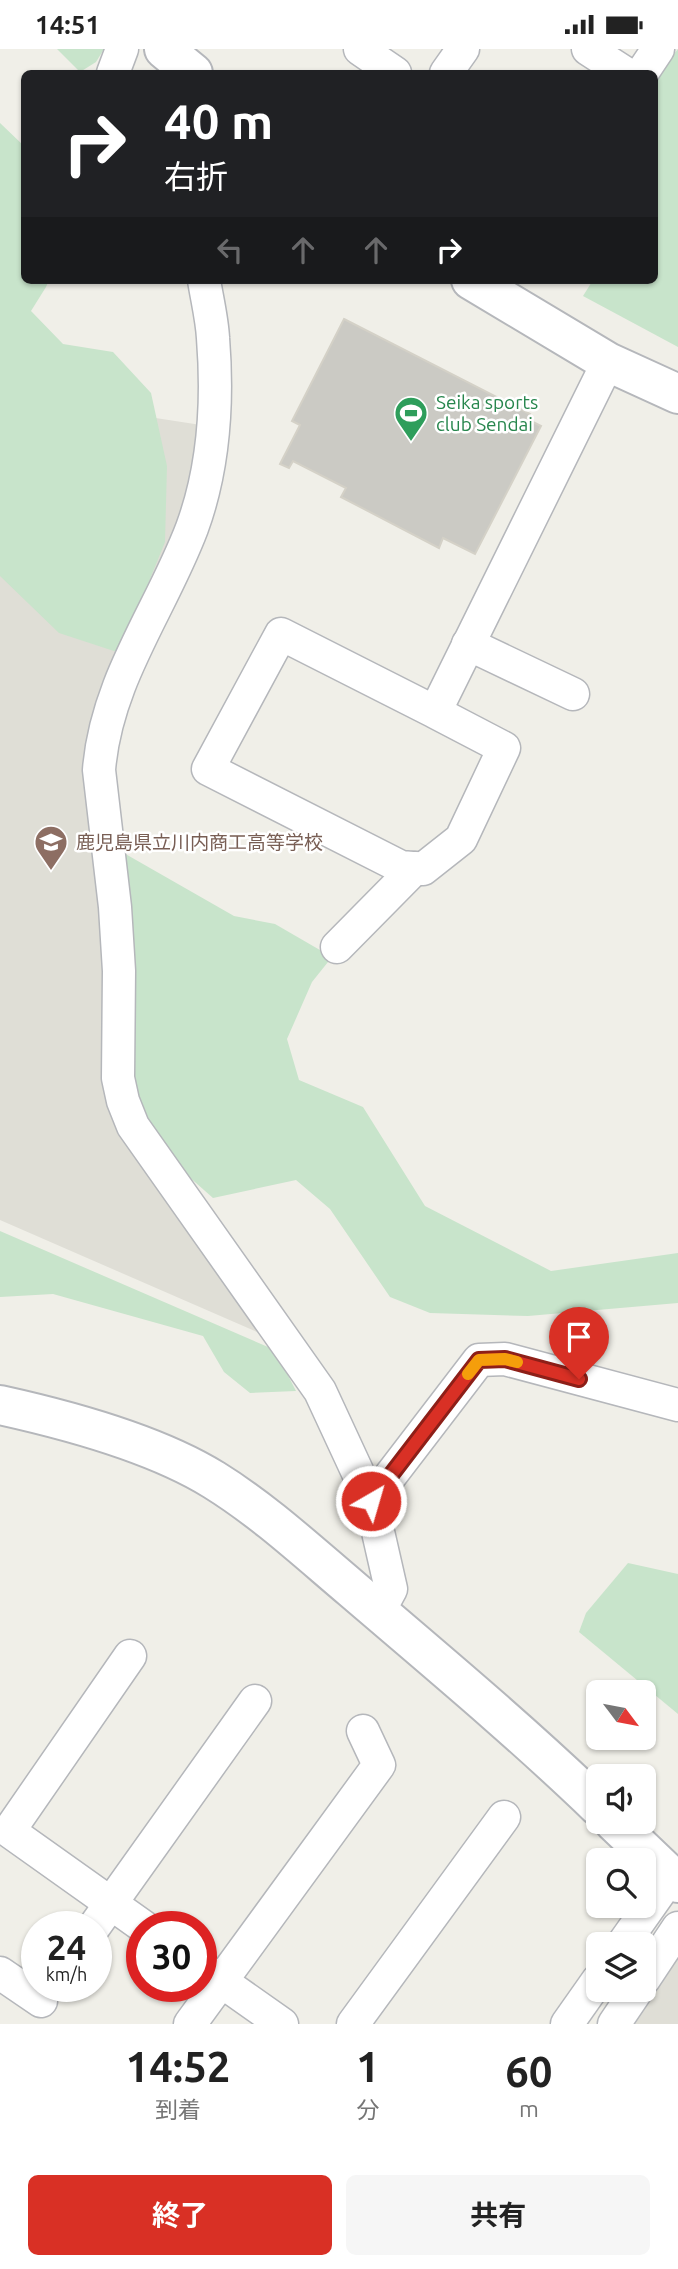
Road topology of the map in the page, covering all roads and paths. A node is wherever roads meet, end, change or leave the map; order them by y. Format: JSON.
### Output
{"nodes":[{"id":1,"x":164,"y":49,"type":"edge"},
{"id":2,"x":360,"y":49,"type":"edge"},
{"id":3,"x":463,"y":49,"type":"edge"},
{"id":4,"x":589,"y":49,"type":"edge"},
{"id":5,"x":658,"y":49,"type":"edge"},
{"id":6,"x":188,"y":70,"type":"edge"},
{"id":7,"x":391,"y":70,"type":"edge"},
{"id":8,"x":448,"y":70,"type":"edge"},
{"id":9,"x":620,"y":70,"type":"edge"},
{"id":10,"x":644,"y":70,"type":"edge"},
{"id":11,"x":205,"y":284,"type":"edge"},
{"id":12,"x":478,"y":284,"type":"edge"},
{"id":13,"x":608,"y":362,"type":"junction"},
{"id":14,"x":678,"y":394,"type":"edge"},
{"id":15,"x":468,"y":644,"type":"junction"},
{"id":16,"x":573,"y":694,"type":"dead end"},
{"id":17,"x":435,"y":712,"type":"junction"},
{"id":18,"x":415,"y":868,"type":"junction"},
{"id":19,"x":337,"y":947,"type":"dead end"},
{"id":20,"x":0,"y":1405,"type":"edge"},
{"id":21,"x":678,"y":1405,"type":"edge"},
{"id":22,"x":371,"y":1501,"type":"junction"},
{"id":23,"x":379,"y":1611,"type":"junction"},
{"id":24,"x":130,"y":1656,"type":"dead end"},
{"id":25,"x":255,"y":1701,"type":"dead end"},
{"id":26,"x":363,"y":1731,"type":"dead end"},
{"id":27,"x":586,"y":1795,"type":"edge"},
{"id":28,"x":504,"y":1817,"type":"dead end"},
{"id":29,"x":627,"y":1834,"type":"edge"},
{"id":30,"x":675,"y":1880,"type":"edge"},
{"id":31,"x":98,"y":1911,"type":"edge"},
{"id":32,"x":105,"y":1911,"type":"edge"},
{"id":33,"x":678,"y":1929,"type":"edge"},
{"id":34,"x":633,"y":1932,"type":"edge"},
{"id":35,"x":656,"y":1961,"type":"edge"},
{"id":36,"x":217,"y":1967,"type":"edge"},
{"id":37,"x":0,"y":1973,"type":"edge"},
{"id":38,"x":217,"y":1978,"type":"edge"},
{"id":39,"x":586,"y":1997,"type":"edge"},
{"id":40,"x":199,"y":2002,"type":"edge"},
{"id":41,"x":629,"y":2002,"type":"edge"},
{"id":42,"x":39,"y":2004,"type":"edge"},
{"id":43,"x":190,"y":2024,"type":"edge"},
{"id":44,"x":282,"y":2024,"type":"edge"},
{"id":45,"x":353,"y":2024,"type":"edge"},
{"id":46,"x":567,"y":2024,"type":"edge"},
{"id":47,"x":614,"y":2024,"type":"edge"}],
"edges":[{"from":1,"to":6,"type":"street"},
{"from":2,"to":7,"type":"street"},
{"from":3,"to":8,"type":"street"},
{"from":4,"to":9,"type":"street"},
{"from":5,"to":10,"type":"street"},
{"from":11,"to":22,"type":"street"},
{"from":12,"to":13,"type":"street"},
{"from":13,"to":14,"type":"street"},
{"from":13,"to":15,"type":"street"},
{"from":15,"to":16,"type":"street"},
{"from":15,"to":17,"type":"street"},
{"from":17,"to":18,"type":"street"},
{"from":17,"to":18,"type":"street"},
{"from":18,"to":19,"type":"street"},
{"from":20,"to":23,"type":"street"},
{"from":21,"to":22,"type":"street"},
{"from":22,"to":23,"type":"street"},
{"from":23,"to":27,"type":"street"},
{"from":24,"to":31,"type":"street"},
{"from":25,"to":32,"type":"street"},
{"from":26,"to":36,"type":"street"},
{"from":28,"to":45,"type":"street"},
{"from":29,"to":30,"type":"street"},
{"from":30,"to":34,"type":"street"},
{"from":33,"to":35,"type":"street"},
{"from":37,"to":42,"type":"street"},
{"from":38,"to":44,"type":"street"},
{"from":39,"to":46,"type":"street"},
{"from":40,"to":43,"type":"street"},
{"from":41,"to":47,"type":"street"}]}
